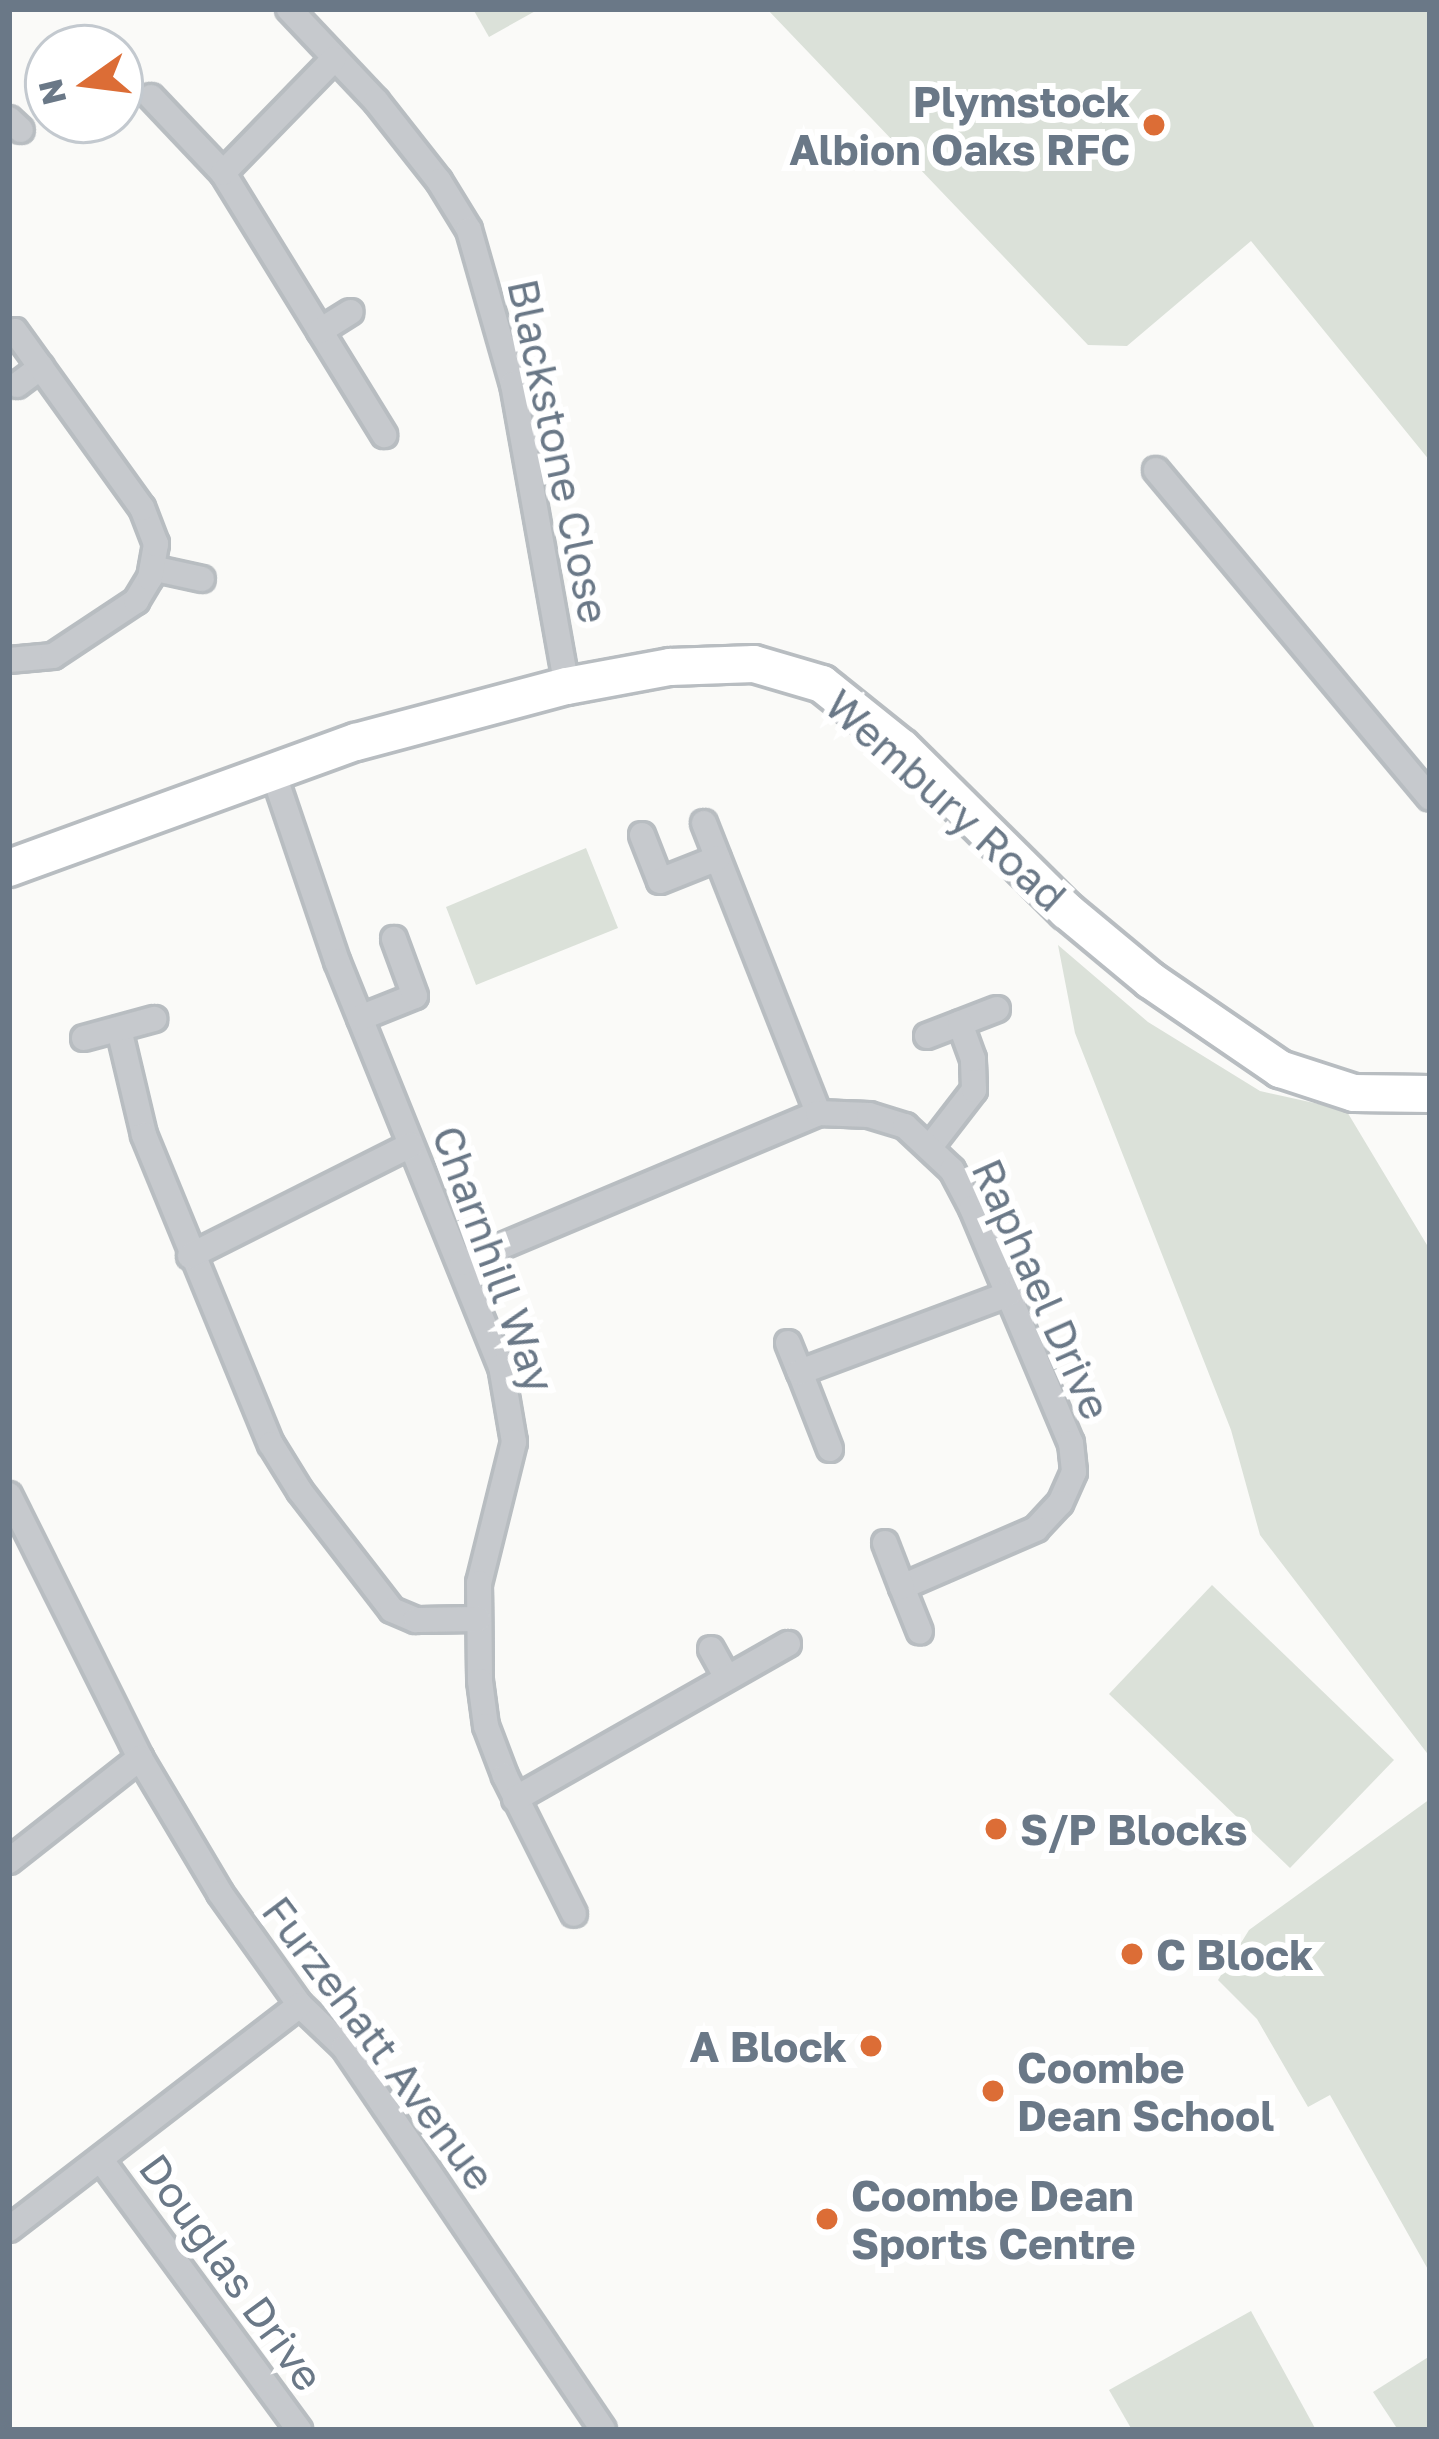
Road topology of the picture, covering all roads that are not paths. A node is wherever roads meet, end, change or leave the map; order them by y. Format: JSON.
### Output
{"nodes":[{"id":1,"x":289,"y":9,"type":"edge"},
{"id":2,"x":334,"y":59,"type":"junction"},
{"id":3,"x":151,"y":97,"type":"dead end"},
{"id":4,"x":223,"y":173,"type":"junction"},
{"id":5,"x":350,"y":312,"type":"dead end"},
{"id":6,"x":320,"y":331,"type":"junction"},
{"id":7,"x":15,"y":332,"type":"dead end"},
{"id":8,"x":40,"y":367,"type":"junction"},
{"id":9,"x":17,"y":385,"type":"dead end"},
{"id":10,"x":383,"y":435,"type":"dead end"},
{"id":11,"x":1156,"y":470,"type":"dead end"},
{"id":12,"x":152,"y":568,"type":"junction"},
{"id":13,"x":202,"y":579,"type":"dead end"},
{"id":14,"x":9,"y":660,"type":"edge"},
{"id":15,"x":567,"y":686,"type":"junction"},
{"id":16,"x":273,"y":772,"type":"junction"},
{"id":17,"x":1430,"y":798,"type":"edge"},
{"id":18,"x":704,"y":824,"type":"dead end"},
{"id":19,"x":642,"y":835,"type":"dead end"},
{"id":20,"x":718,"y":858,"type":"junction"},
{"id":21,"x":9,"y":868,"type":"edge"},
{"id":22,"x":394,"y":939,"type":"dead end"},
{"id":23,"x":997,"y":1009,"type":"dead end"},
{"id":24,"x":360,"y":1018,"type":"junction"},
{"id":25,"x":154,"y":1019,"type":"dead end"},
{"id":26,"x":960,"y":1023,"type":"junction"},
{"id":27,"x":119,"y":1029,"type":"junction"},
{"id":28,"x":927,"y":1036,"type":"dead end"},
{"id":29,"x":84,"y":1038,"type":"dead end"},
{"id":30,"x":1430,"y":1094,"type":"edge"},
{"id":31,"x":818,"y":1113,"type":"junction"},
{"id":32,"x":412,"y":1144,"type":"junction"},
{"id":33,"x":930,"y":1147,"type":"junction"},
{"id":34,"x":190,"y":1256,"type":"junction"},
{"id":35,"x":462,"y":1263,"type":"junction"},
{"id":36,"x":1009,"y":1294,"type":"junction"},
{"id":37,"x":788,"y":1343,"type":"dead end"},
{"id":38,"x":800,"y":1372,"type":"junction"},
{"id":39,"x":830,"y":1449,"type":"dead end"},
{"id":40,"x":9,"y":1495,"type":"edge"},
{"id":41,"x":16,"y":1528,"type":"edge"},
{"id":42,"x":885,"y":1543,"type":"dead end"},
{"id":43,"x":902,"y":1587,"type":"junction"},
{"id":44,"x":478,"y":1619,"type":"junction"},
{"id":45,"x":920,"y":1632,"type":"dead end"},
{"id":46,"x":788,"y":1644,"type":"dead end"},
{"id":47,"x":711,"y":1649,"type":"dead end"},
{"id":48,"x":728,"y":1678,"type":"junction"},
{"id":49,"x":140,"y":1758,"type":"junction"},
{"id":50,"x":514,"y":1799,"type":"junction"},
{"id":51,"x":9,"y":1862,"type":"edge"},
{"id":52,"x":574,"y":1914,"type":"dead end"},
{"id":53,"x":300,"y":2005,"type":"junction"},
{"id":54,"x":101,"y":2160,"type":"junction"},
{"id":55,"x":9,"y":2229,"type":"edge"},
{"id":56,"x":299,"y":2430,"type":"edge"},
{"id":57,"x":603,"y":2430,"type":"edge"}],
"edges":[{"from":1,"to":2,"type":"street","name":"Blackstone Close"},
{"from":2,"to":4,"type":"street"},
{"from":2,"to":15,"type":"street","name":"Blackstone Close"},
{"from":3,"to":4,"type":"street"},
{"from":4,"to":6,"type":"street"},
{"from":5,"to":6,"type":"street"},
{"from":6,"to":10,"type":"street"},
{"from":7,"to":8,"type":"street"},
{"from":8,"to":9,"type":"street"},
{"from":8,"to":12,"type":"street"},
{"from":11,"to":17,"type":"street"},
{"from":12,"to":13,"type":"street"},
{"from":12,"to":14,"type":"street"},
{"from":15,"to":16,"type":"street","name":"Wembury Road"},
{"from":15,"to":30,"type":"street","name":"Wembury Road"},
{"from":16,"to":21,"type":"street","name":"Wembury Road"},
{"from":16,"to":24,"type":"street","name":"Charnhill Way"},
{"from":18,"to":20,"type":"street"},
{"from":19,"to":20,"type":"street"},
{"from":20,"to":31,"type":"street"},
{"from":22,"to":24,"type":"street"},
{"from":23,"to":26,"type":"street"},
{"from":24,"to":32,"type":"street","name":"Charnhill Way"},
{"from":25,"to":27,"type":"street"},
{"from":26,"to":28,"type":"street"},
{"from":26,"to":33,"type":"street"},
{"from":27,"to":29,"type":"street"},
{"from":27,"to":34,"type":"street"},
{"from":31,"to":33,"type":"street","name":"Raphael Drive"},
{"from":31,"to":35,"type":"street","name":"Raphael Drive"},
{"from":32,"to":34,"type":"street"},
{"from":32,"to":35,"type":"street","name":"Charnhill Way"},
{"from":33,"to":36,"type":"street","name":"Raphael Drive"},
{"from":34,"to":44,"type":"street"},
{"from":35,"to":44,"type":"street","name":"Charnhill Way"},
{"from":36,"to":38,"type":"street"},
{"from":36,"to":43,"type":"street","name":"Raphael Drive"},
{"from":37,"to":38,"type":"street"},
{"from":38,"to":39,"type":"street"},
{"from":40,"to":41,"type":"street","name":"Furzehatt Avenue"},
{"from":41,"to":49,"type":"street","name":"Furzehatt Avenue"},
{"from":42,"to":43,"type":"street"},
{"from":43,"to":45,"type":"street"},
{"from":44,"to":50,"type":"street","name":"Charnhill Way"},
{"from":46,"to":48,"type":"street"},
{"from":47,"to":48,"type":"street"},
{"from":48,"to":50,"type":"street"},
{"from":49,"to":51,"type":"street"},
{"from":49,"to":53,"type":"street","name":"Furzehatt Avenue"},
{"from":50,"to":52,"type":"street","name":"Charnhill Way"},
{"from":53,"to":54,"type":"street"},
{"from":53,"to":57,"type":"street","name":"Furzehatt Avenue"},
{"from":54,"to":55,"type":"street"},
{"from":54,"to":56,"type":"street","name":"Douglas Drive"}]}
